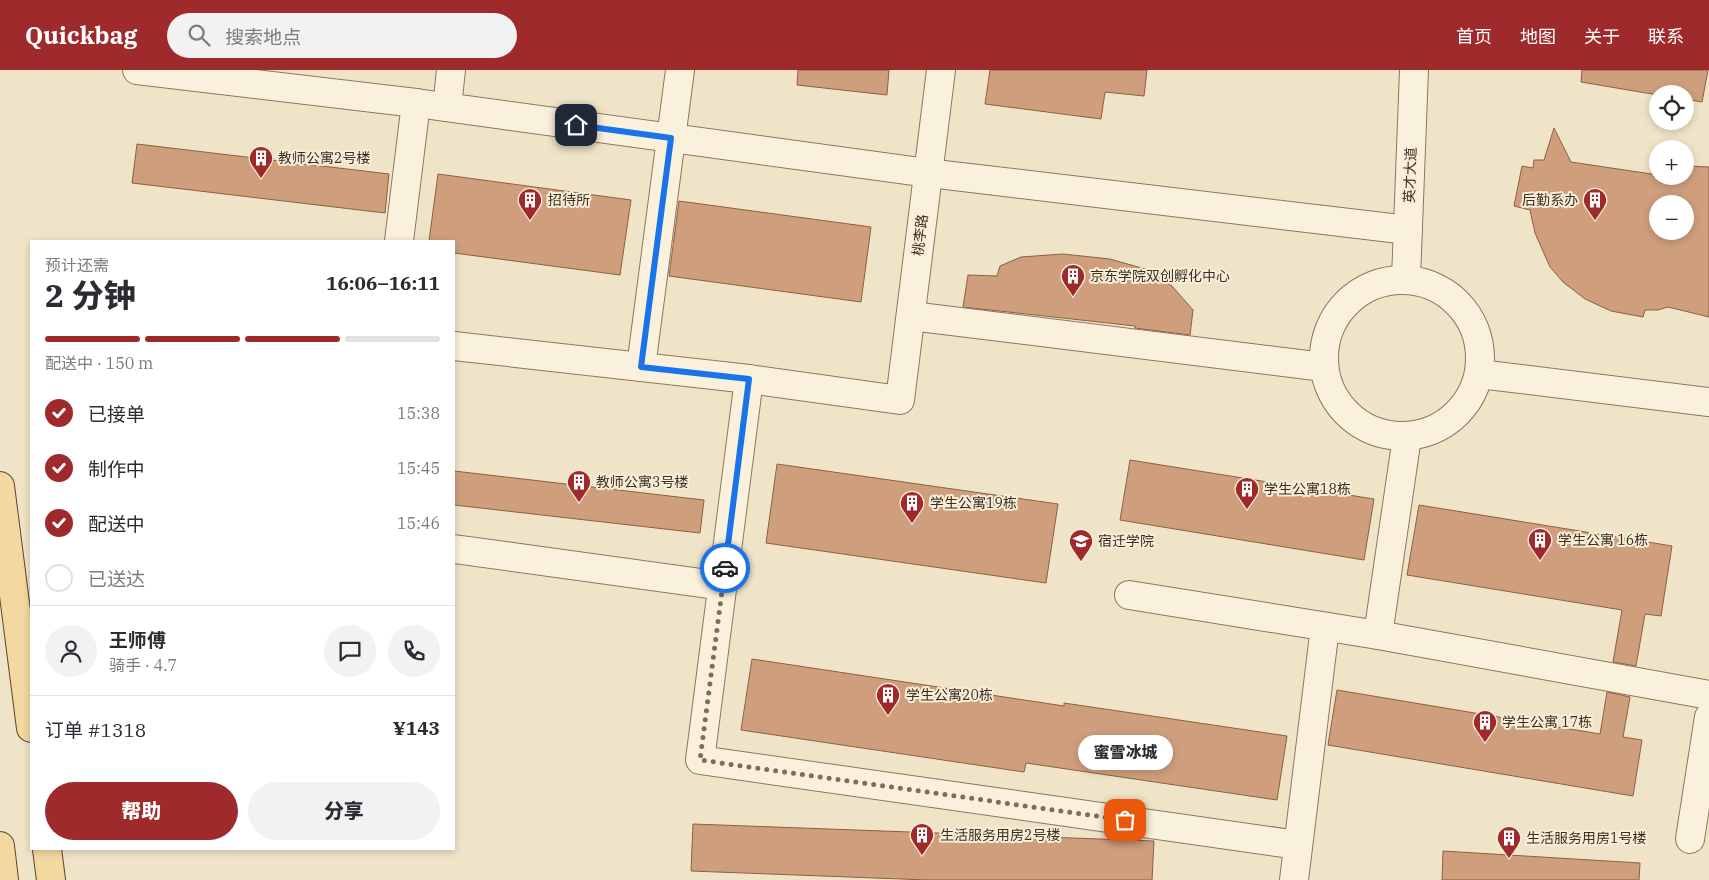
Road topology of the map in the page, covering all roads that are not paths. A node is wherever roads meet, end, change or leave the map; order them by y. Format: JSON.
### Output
{"nodes":[{"id":1,"x":137,"y":70,"type":"edge"},
{"id":2,"x":451,"y":70,"type":"edge"},
{"id":3,"x":680,"y":70,"type":"edge"},
{"id":4,"x":941,"y":70,"type":"edge"},
{"id":5,"x":1414,"y":70,"type":"edge"},
{"id":6,"x":416,"y":103,"type":"junction"},
{"id":7,"x":447,"y":107,"type":"junction"},
{"id":8,"x":671,"y":138,"type":"junction"},
{"id":9,"x":928,"y":173,"type":"junction"},
{"id":10,"x":1408,"y":230,"type":"junction"},
{"id":11,"x":399,"y":240,"type":"edge"},
{"id":12,"x":1406,"y":279,"type":"junction"},
{"id":13,"x":911,"y":316,"type":"junction"},
{"id":14,"x":455,"y":346,"type":"edge"},
{"id":15,"x":641,"y":367,"type":"junction"},
{"id":16,"x":1324,"y":367,"type":"junction"},
{"id":17,"x":1479,"y":374,"type":"junction"},
{"id":18,"x":749,"y":379,"type":"junction"},
{"id":19,"x":1709,"y":402,"type":"edge"},
{"id":20,"x":1407,"y":436,"type":"junction"},
{"id":21,"x":0,"y":486,"type":"edge"},
{"id":22,"x":455,"y":549,"type":"edge"},
{"id":23,"x":723,"y":586,"type":"junction"},
{"id":24,"x":1129,"y":595,"type":"dead end"},
{"id":25,"x":1326,"y":627,"type":"junction"},
{"id":26,"x":1378,"y":636,"type":"junction"},
{"id":27,"x":1709,"y":695,"type":"edge"},
{"id":28,"x":1709,"y":717,"type":"edge"},
{"id":29,"x":30,"y":720,"type":"edge"},
{"id":30,"x":1690,"y":839,"type":"dead end"},
{"id":31,"x":1298,"y":845,"type":"junction"},
{"id":32,"x":0,"y":846,"type":"edge"},
{"id":33,"x":47,"y":850,"type":"edge"},
{"id":34,"x":4,"y":880,"type":"edge"},
{"id":35,"x":51,"y":880,"type":"edge"},
{"id":36,"x":1294,"y":880,"type":"edge"}],
"edges":[{"from":1,"to":6,"type":"lane"},
{"from":2,"to":7,"type":"lane"},
{"from":3,"to":8,"type":"lane"},
{"from":4,"to":9,"type":"lane","name":"桃李路"},
{"from":5,"to":10,"type":"lane","name":"英才大道"},
{"from":6,"to":7,"type":"lane"},
{"from":6,"to":11,"type":"lane"},
{"from":7,"to":8,"type":"lane"},
{"from":8,"to":9,"type":"lane"},
{"from":8,"to":15,"type":"lane"},
{"from":9,"to":10,"type":"lane"},
{"from":9,"to":13,"type":"lane","name":"桃李路"},
{"from":10,"to":12,"type":"lane","name":"英才大道"},
{"from":12,"to":16,"type":"lane"},
{"from":12,"to":17,"type":"lane"},
{"from":13,"to":16,"type":"lane"},
{"from":13,"to":18,"type":"lane","name":"桃李路"},
{"from":14,"to":15,"type":"lane"},
{"from":15,"to":18,"type":"lane"},
{"from":16,"to":20,"type":"lane"},
{"from":17,"to":19,"type":"lane"},
{"from":17,"to":20,"type":"lane"},
{"from":18,"to":23,"type":"lane"},
{"from":20,"to":26,"type":"lane"},
{"from":21,"to":29,"type":"main road"},
{"from":22,"to":23,"type":"lane"},
{"from":23,"to":31,"type":"lane"},
{"from":24,"to":25,"type":"lane"},
{"from":25,"to":26,"type":"lane"},
{"from":25,"to":31,"type":"lane"},
{"from":26,"to":27,"type":"lane"},
{"from":28,"to":30,"type":"lane"},
{"from":31,"to":36,"type":"lane"},
{"from":32,"to":34,"type":"main road"},
{"from":33,"to":35,"type":"main road"}]}
